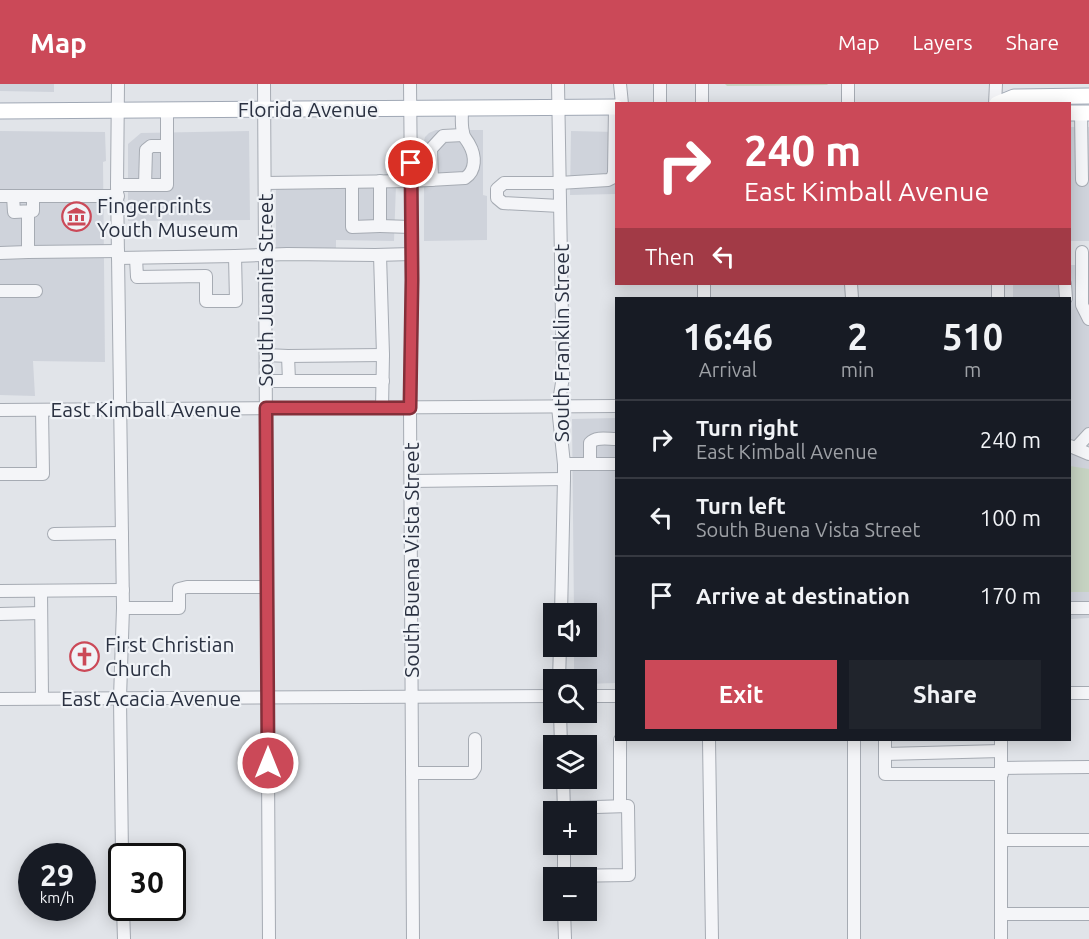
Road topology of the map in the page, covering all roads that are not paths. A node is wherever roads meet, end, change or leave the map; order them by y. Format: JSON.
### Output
{"nodes":[{"id":1,"x":118,"y":84,"type":"edge"},
{"id":2,"x":264,"y":84,"type":"edge"},
{"id":3,"x":410,"y":84,"type":"edge"},
{"id":4,"x":558,"y":84,"type":"edge"},
{"id":5,"x":620,"y":84,"type":"edge"},
{"id":6,"x":660,"y":84,"type":"edge"},
{"id":7,"x":702,"y":84,"type":"edge"},
{"id":8,"x":848,"y":84,"type":"edge"},
{"id":9,"x":996,"y":84,"type":"edge"},
{"id":10,"x":1068,"y":90,"type":"edge"},
{"id":11,"x":1089,"y":96,"type":"edge"},
{"id":12,"x":618,"y":102,"type":"edge"},
{"id":13,"x":660,"y":102,"type":"edge"},
{"id":14,"x":702,"y":102,"type":"edge"},
{"id":15,"x":848,"y":102,"type":"edge"},
{"id":16,"x":996,"y":102,"type":"edge"},
{"id":17,"x":1001,"y":102,"type":"edge"},
{"id":18,"x":615,"y":106,"type":"edge"},
{"id":19,"x":462,"y":108,"type":"junction"},
{"id":20,"x":558,"y":108,"type":"junction"},
{"id":21,"x":410,"y":109,"type":"junction"},
{"id":22,"x":167,"y":110,"type":"junction"},
{"id":23,"x":264,"y":110,"type":"junction"},
{"id":24,"x":0,"y":111,"type":"edge"},
{"id":25,"x":118,"y":111,"type":"junction"},
{"id":26,"x":1080,"y":113,"type":"edge"},
{"id":27,"x":463,"y":135,"type":"junction"},
{"id":28,"x":167,"y":146,"type":"junction"},
{"id":29,"x":615,"y":156,"type":"edge"},
{"id":30,"x":432,"y":180,"type":"junction"},
{"id":31,"x":1082,"y":180,"type":"dead end"},
{"id":32,"x":380,"y":181,"type":"junction"},
{"id":33,"x":411,"y":181,"type":"junction"},
{"id":34,"x":352,"y":182,"type":"junction"},
{"id":35,"x":265,"y":183,"type":"junction"},
{"id":36,"x":560,"y":183,"type":"junction"},
{"id":37,"x":145,"y":185,"type":"junction"},
{"id":38,"x":117,"y":191,"type":"junction"},
{"id":39,"x":0,"y":196,"type":"edge"},
{"id":40,"x":14,"y":196,"type":"junction"},
{"id":41,"x":33,"y":196,"type":"junction"},
{"id":42,"x":560,"y":206,"type":"junction"},
{"id":43,"x":28,"y":212,"type":"junction"},
{"id":44,"x":380,"y":226,"type":"junction"},
{"id":45,"x":411,"y":227,"type":"junction"},
{"id":46,"x":27,"y":252,"type":"junction"},
{"id":47,"x":1080,"y":252,"type":"edge"},
{"id":48,"x":0,"y":253,"type":"edge"},
{"id":49,"x":118,"y":254,"type":"junction"},
{"id":50,"x":265,"y":254,"type":"junction"},
{"id":51,"x":412,"y":254,"type":"junction"},
{"id":52,"x":380,"y":255,"type":"junction"},
{"id":53,"x":235,"y":256,"type":"junction"},
{"id":54,"x":136,"y":258,"type":"junction"},
{"id":55,"x":0,"y":291,"type":"edge"},
{"id":56,"x":36,"y":291,"type":"dead end"},
{"id":57,"x":1089,"y":319,"type":"edge"},
{"id":58,"x":266,"y":355,"type":"junction"},
{"id":59,"x":383,"y":355,"type":"junction"},
{"id":60,"x":288,"y":356,"type":"junction"},
{"id":61,"x":266,"y":381,"type":"junction"},
{"id":62,"x":289,"y":381,"type":"junction"},
{"id":63,"x":383,"y":381,"type":"junction"},
{"id":64,"x":558,"y":406,"type":"junction"},
{"id":65,"x":615,"y":406,"type":"edge"},
{"id":66,"x":266,"y":408,"type":"junction"},
{"id":67,"x":382,"y":408,"type":"junction"},
{"id":68,"x":410,"y":408,"type":"junction"},
{"id":69,"x":0,"y":410,"type":"edge"},
{"id":70,"x":42,"y":410,"type":"junction"},
{"id":71,"x":120,"y":410,"type":"junction"},
{"id":72,"x":1089,"y":434,"type":"edge"},
{"id":73,"x":615,"y":439,"type":"edge"},
{"id":74,"x":1073,"y":447,"type":"edge"},
{"id":75,"x":1089,"y":454,"type":"edge"},
{"id":76,"x":564,"y":464,"type":"junction"},
{"id":77,"x":590,"y":464,"type":"junction"},
{"id":78,"x":615,"y":464,"type":"edge"},
{"id":79,"x":0,"y":474,"type":"edge"},
{"id":80,"x":564,"y":479,"type":"junction"},
{"id":81,"x":411,"y":481,"type":"junction"},
{"id":82,"x":122,"y":533,"type":"junction"},
{"id":83,"x":54,"y":534,"type":"dead end"},
{"id":84,"x":267,"y":587,"type":"junction"},
{"id":85,"x":123,"y":590,"type":"junction"},
{"id":86,"x":0,"y":591,"type":"edge"},
{"id":87,"x":41,"y":591,"type":"junction"},
{"id":88,"x":561,"y":603,"type":"edge"},
{"id":89,"x":123,"y":608,"type":"junction"},
{"id":90,"x":1071,"y":608,"type":"edge"},
{"id":91,"x":1089,"y":608,"type":"edge"},
{"id":92,"x":41,"y":613,"type":"junction"},
{"id":93,"x":0,"y":614,"type":"edge"},
{"id":94,"x":1071,"y":693,"type":"edge"},
{"id":95,"x":1089,"y":693,"type":"edge"},
{"id":96,"x":543,"y":696,"type":"edge"},
{"id":97,"x":597,"y":696,"type":"edge"},
{"id":98,"x":615,"y":696,"type":"edge"},
{"id":99,"x":412,"y":697,"type":"junction"},
{"id":100,"x":42,"y":698,"type":"junction"},
{"id":101,"x":120,"y":698,"type":"junction"},
{"id":102,"x":267,"y":698,"type":"junction"},
{"id":103,"x":0,"y":699,"type":"edge"},
{"id":104,"x":475,"y":739,"type":"dead end"},
{"id":105,"x":620,"y":741,"type":"edge"},
{"id":106,"x":709,"y":741,"type":"edge"},
{"id":107,"x":854,"y":741,"type":"edge"},
{"id":108,"x":885,"y":741,"type":"edge"},
{"id":109,"x":1001,"y":745,"type":"edge"},
{"id":110,"x":885,"y":754,"type":"junction"},
{"id":111,"x":1089,"y":767,"type":"edge"},
{"id":112,"x":1001,"y":771,"type":"junction"},
{"id":113,"x":412,"y":773,"type":"junction"},
{"id":114,"x":620,"y":806,"type":"junction"},
{"id":115,"x":597,"y":808,"type":"edge"},
{"id":116,"x":1001,"y":840,"type":"junction"},
{"id":117,"x":1089,"y":840,"type":"edge"},
{"id":118,"x":122,"y":843,"type":"edge"},
{"id":119,"x":597,"y":876,"type":"edge"},
{"id":120,"x":1001,"y":914,"type":"junction"},
{"id":121,"x":1089,"y":914,"type":"edge"},
{"id":122,"x":123,"y":921,"type":"edge"},
{"id":123,"x":564,"y":921,"type":"edge"},
{"id":124,"x":124,"y":939,"type":"edge"},
{"id":125,"x":268,"y":939,"type":"edge"},
{"id":126,"x":413,"y":939,"type":"edge"},
{"id":127,"x":565,"y":939,"type":"edge"},
{"id":128,"x":712,"y":939,"type":"edge"},
{"id":129,"x":854,"y":939,"type":"edge"},
{"id":130,"x":1001,"y":939,"type":"edge"}],
"edges":[{"from":1,"to":25,"type":"street"},
{"from":2,"to":23,"type":"street","name":"South Juanita Street"},
{"from":3,"to":21,"type":"street","name":"South Buena Vista Street"},
{"from":4,"to":20,"type":"street","name":"South Franklin Street"},
{"from":5,"to":12,"type":"street"},
{"from":6,"to":13,"type":"street"},
{"from":7,"to":14,"type":"street"},
{"from":8,"to":15,"type":"street"},
{"from":9,"to":16,"type":"street"},
{"from":10,"to":11,"type":"main road"},
{"from":10,"to":17,"type":"main road"},
{"from":18,"to":20,"type":"main road","name":"Florida Avenue"},
{"from":19,"to":20,"type":"main road","name":"Florida Avenue"},
{"from":19,"to":21,"type":"main road","name":"Florida Avenue"},
{"from":19,"to":27,"type":"street"},
{"from":20,"to":36,"type":"street","name":"South Franklin Street"},
{"from":21,"to":23,"type":"main road","name":"Florida Avenue"},
{"from":21,"to":33,"type":"street","name":"South Buena Vista Street"},
{"from":22,"to":23,"type":"main road","name":"Florida Avenue"},
{"from":22,"to":25,"type":"main road","name":"Florida Avenue"},
{"from":22,"to":28,"type":"street"},
{"from":23,"to":35,"type":"street","name":"South Juanita Street"},
{"from":24,"to":25,"type":"main road","name":"Florida Avenue"},
{"from":25,"to":38,"type":"street"},
{"from":26,"to":31,"type":"street"},
{"from":27,"to":30,"type":"street"},
{"from":27,"to":30,"type":"street"},
{"from":28,"to":37,"type":"street"},
{"from":28,"to":37,"type":"street"},
{"from":29,"to":36,"type":"street"},
{"from":30,"to":33,"type":"street"},
{"from":32,"to":33,"type":"street"},
{"from":32,"to":34,"type":"street"},
{"from":32,"to":44,"type":"street"},
{"from":33,"to":45,"type":"street","name":"South Buena Vista Street"},
{"from":34,"to":35,"type":"street"},
{"from":34,"to":44,"type":"street"},
{"from":35,"to":50,"type":"street","name":"South Juanita Street"},
{"from":36,"to":42,"type":"street","name":"South Franklin Street"},
{"from":36,"to":42,"type":"street"},
{"from":37,"to":38,"type":"street"},
{"from":38,"to":41,"type":"street"},
{"from":38,"to":49,"type":"street"},
{"from":39,"to":40,"type":"street"},
{"from":40,"to":41,"type":"street"},
{"from":40,"to":43,"type":"street"},
{"from":41,"to":43,"type":"street"},
{"from":42,"to":64,"type":"street","name":"South Franklin Street"},
{"from":43,"to":46,"type":"street"},
{"from":44,"to":45,"type":"street"},
{"from":45,"to":51,"type":"street","name":"South Buena Vista Street"},
{"from":46,"to":48,"type":"street"},
{"from":46,"to":49,"type":"street"},
{"from":47,"to":57,"type":"street"},
{"from":49,"to":54,"type":"street"},
{"from":49,"to":71,"type":"street"},
{"from":50,"to":52,"type":"street"},
{"from":50,"to":53,"type":"street"},
{"from":50,"to":58,"type":"street","name":"South Juanita Street"},
{"from":51,"to":52,"type":"street"},
{"from":51,"to":68,"type":"street","name":"South Buena Vista Street"},
{"from":52,"to":59,"type":"street"},
{"from":53,"to":54,"type":"street"},
{"from":53,"to":54,"type":"street"},
{"from":55,"to":56,"type":"street"},
{"from":58,"to":60,"type":"street"},
{"from":58,"to":61,"type":"street","name":"South Juanita Street"},
{"from":59,"to":60,"type":"street"},
{"from":59,"to":63,"type":"street"},
{"from":60,"to":62,"type":"street"},
{"from":61,"to":62,"type":"street"},
{"from":61,"to":66,"type":"street","name":"South Juanita Street"},
{"from":62,"to":63,"type":"street"},
{"from":63,"to":67,"type":"street"},
{"from":64,"to":65,"type":"street","name":"East Kimball Avenue"},
{"from":64,"to":68,"type":"street","name":"East Kimball Avenue"},
{"from":64,"to":76,"type":"street","name":"South Franklin Street"},
{"from":66,"to":67,"type":"street","name":"East Kimball Avenue"},
{"from":66,"to":71,"type":"street","name":"East Kimball Avenue"},
{"from":66,"to":84,"type":"street","name":"South Juanita Street"},
{"from":67,"to":68,"type":"street","name":"East Kimball Avenue"},
{"from":68,"to":81,"type":"street","name":"South Buena Vista Street"},
{"from":69,"to":70,"type":"street","name":"East Kimball Avenue"},
{"from":70,"to":71,"type":"street","name":"East Kimball Avenue"},
{"from":70,"to":79,"type":"street"},
{"from":71,"to":82,"type":"street"},
{"from":72,"to":74,"type":"street"},
{"from":73,"to":77,"type":"street"},
{"from":74,"to":75,"type":"street"},
{"from":76,"to":77,"type":"street"},
{"from":76,"to":80,"type":"street","name":"South Franklin Street"},
{"from":77,"to":78,"type":"street"},
{"from":80,"to":81,"type":"street"},
{"from":80,"to":88,"type":"street","name":"South Franklin Street"},
{"from":81,"to":99,"type":"street","name":"South Buena Vista Street"},
{"from":82,"to":83,"type":"street"},
{"from":82,"to":85,"type":"street"},
{"from":84,"to":89,"type":"street"},
{"from":84,"to":102,"type":"street","name":"South Juanita Street"},
{"from":85,"to":87,"type":"street"},
{"from":85,"to":89,"type":"street"},
{"from":86,"to":87,"type":"street"},
{"from":87,"to":92,"type":"street"},
{"from":89,"to":101,"type":"street"},
{"from":90,"to":91,"type":"street"},
{"from":92,"to":93,"type":"street"},
{"from":92,"to":100,"type":"street"},
{"from":94,"to":95,"type":"street"},
{"from":96,"to":99,"type":"street","name":"East Acacia Avenue"},
{"from":97,"to":98,"type":"street"},
{"from":99,"to":102,"type":"street","name":"East Acacia Avenue"},
{"from":99,"to":113,"type":"street","name":"South Buena Vista Street"},
{"from":100,"to":101,"type":"street","name":"East Acacia Avenue"},
{"from":100,"to":103,"type":"street","name":"East Acacia Avenue"},
{"from":101,"to":102,"type":"street","name":"East Acacia Avenue"},
{"from":101,"to":118,"type":"street"},
{"from":102,"to":125,"type":"street","name":"South Juanita Street"},
{"from":104,"to":113,"type":"street"},
{"from":105,"to":114,"type":"street"},
{"from":106,"to":128,"type":"street"},
{"from":107,"to":129,"type":"street"},
{"from":108,"to":110,"type":"street"},
{"from":109,"to":110,"type":"street"},
{"from":109,"to":112,"type":"street"},
{"from":110,"to":112,"type":"street"},
{"from":111,"to":112,"type":"street"},
{"from":112,"to":116,"type":"street"},
{"from":113,"to":126,"type":"street","name":"South Buena Vista Street"},
{"from":114,"to":115,"type":"street"},
{"from":114,"to":119,"type":"street"},
{"from":116,"to":117,"type":"street"},
{"from":116,"to":120,"type":"street"},
{"from":120,"to":121,"type":"street"},
{"from":120,"to":130,"type":"street"},
{"from":122,"to":124,"type":"street"},
{"from":123,"to":127,"type":"street"}]}
